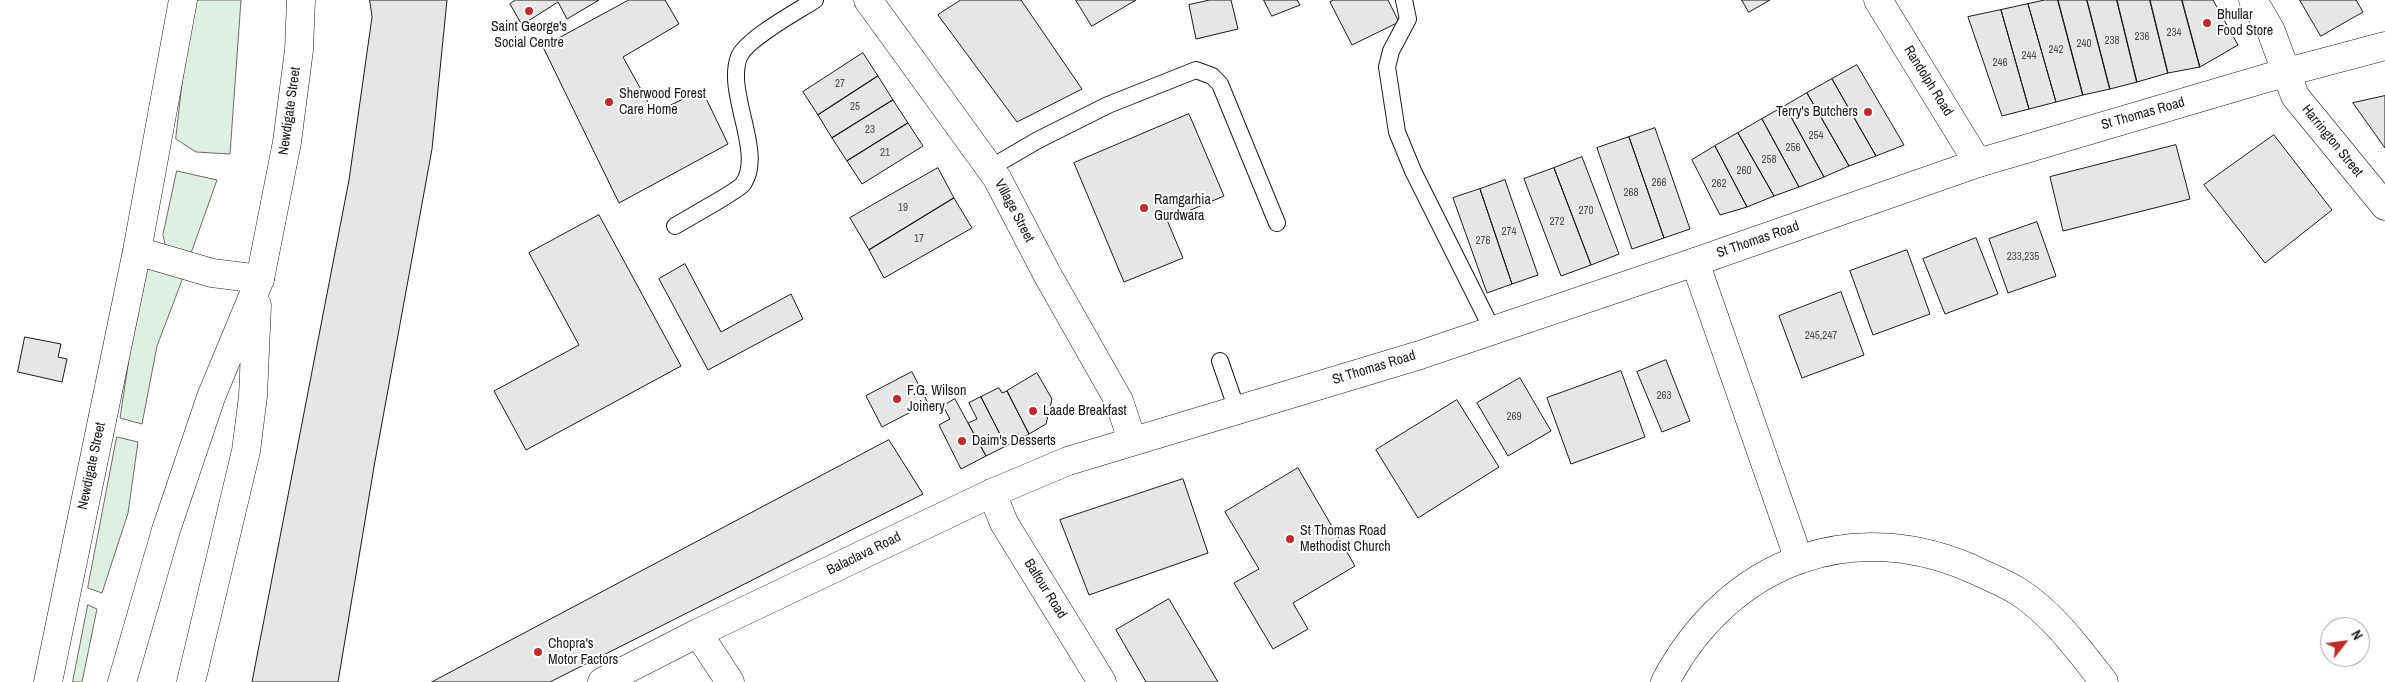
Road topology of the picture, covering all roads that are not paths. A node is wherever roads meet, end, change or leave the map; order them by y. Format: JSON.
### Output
{"nodes":[{"id":1,"x":184,"y":0,"type":"edge"},
{"id":2,"x":301,"y":0,"type":"edge"},
{"id":3,"x":815,"y":0,"type":"edge"},
{"id":4,"x":1404,"y":0,"type":"edge"},
{"id":5,"x":1878,"y":0,"type":"edge"},
{"id":6,"x":2253,"y":0,"type":"edge"},
{"id":7,"x":879,"y":4,"type":"edge"},
{"id":8,"x":2385,"y":46,"type":"edge"},
{"id":9,"x":2287,"y":72,"type":"junction"},
{"id":10,"x":1978,"y":163,"type":"junction"},
{"id":11,"x":990,"y":168,"type":"junction"},
{"id":12,"x":2385,"y":206,"type":"edge"},
{"id":13,"x":1277,"y":224,"type":"dead end"},
{"id":14,"x":675,"y":226,"type":"dead end"},
{"id":15,"x":137,"y":251,"type":"junction"},
{"id":16,"x":1695,"y":262,"type":"junction"},
{"id":17,"x":259,"y":284,"type":"junction"},
{"id":18,"x":1493,"y":331,"type":"junction"},
{"id":19,"x":1220,"y":361,"type":"dead end"},
{"id":20,"x":1237,"y":410,"type":"junction"},
{"id":21,"x":1132,"y":440,"type":"junction"},
{"id":22,"x":992,"y":493,"type":"junction"},
{"id":23,"x":1799,"y":560,"type":"junction"},
{"id":24,"x":698,"y":633,"type":"junction"},
{"id":25,"x":48,"y":682,"type":"edge"},
{"id":26,"x":122,"y":682,"type":"edge"},
{"id":27,"x":191,"y":682,"type":"edge"},
{"id":28,"x":602,"y":682,"type":"edge"},
{"id":29,"x":730,"y":682,"type":"edge"},
{"id":30,"x":1102,"y":682,"type":"edge"},
{"id":31,"x":1665,"y":682,"type":"edge"},
{"id":32,"x":2104,"y":682,"type":"edge"}],
"edges":[{"from":1,"to":15,"type":"main road","name":"Newdigate Street"},
{"from":2,"to":17,"type":"main road","name":"Newdigate Street"},
{"from":3,"to":14,"type":"lane"},
{"from":4,"to":18,"type":"lane"},
{"from":5,"to":10,"type":"main road","name":"Randolph Road"},
{"from":6,"to":9,"type":"main road","name":"Harrington Street"},
{"from":7,"to":11,"type":"main road","name":"Village Street"},
{"from":8,"to":9,"type":"main road","name":"St Thomas Road"},
{"from":9,"to":10,"type":"main road","name":"St Thomas Road"},
{"from":9,"to":12,"type":"main road","name":"Harrington Street"},
{"from":10,"to":16,"type":"main road","name":"St Thomas Road"},
{"from":11,"to":13,"type":"lane"},
{"from":11,"to":21,"type":"main road","name":"Village Street"},
{"from":15,"to":17,"type":"main road"},
{"from":15,"to":25,"type":"main road","name":"Newdigate Street"},
{"from":16,"to":18,"type":"main road","name":"St Thomas Road"},
{"from":16,"to":23,"type":"main road"},
{"from":17,"to":26,"type":"main road","name":"Newdigate Street"},
{"from":17,"to":27,"type":"main road","name":"Newdigate Street"},
{"from":18,"to":20,"type":"main road","name":"St Thomas Road"},
{"from":19,"to":20,"type":"lane"},
{"from":20,"to":21,"type":"main road","name":"St Thomas Road"},
{"from":21,"to":22,"type":"main road","name":"Balaclava Road"},
{"from":22,"to":24,"type":"main road","name":"Balaclava Road"},
{"from":22,"to":30,"type":"main road","name":"Balfour Road"},
{"from":23,"to":31,"type":"main road"},
{"from":23,"to":32,"type":"main road"},
{"from":24,"to":28,"type":"main road","name":"Balaclava Road"},
{"from":24,"to":29,"type":"main road"}]}
